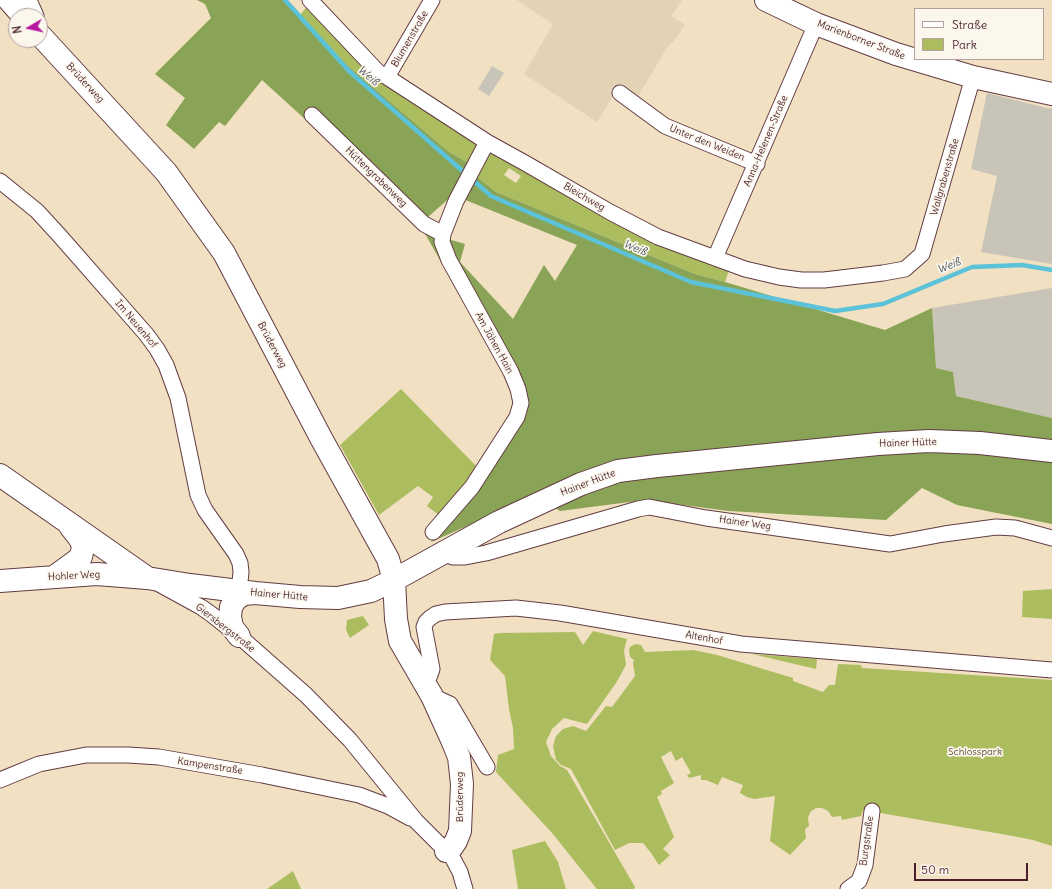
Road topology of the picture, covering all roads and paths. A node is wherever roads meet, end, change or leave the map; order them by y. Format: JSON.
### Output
{"nodes":[{"id":1,"x":310,"y":0,"type":"edge"},
{"id":2,"x":432,"y":0,"type":"edge"},
{"id":3,"x":766,"y":0,"type":"edge"},
{"id":4,"x":816,"y":24,"type":"junction"},
{"id":5,"x":48,"y":42,"type":"edge"},
{"id":6,"x":914,"y":60,"type":"edge"},
{"id":7,"x":915,"y":60,"type":"edge"},
{"id":8,"x":388,"y":77,"type":"junction"},
{"id":9,"x":973,"y":78,"type":"junction"},
{"id":10,"x":620,"y":93,"type":"dead end"},
{"id":11,"x":1052,"y":94,"type":"edge"},
{"id":12,"x":312,"y":115,"type":"dead end"},
{"id":13,"x":487,"y":142,"type":"junction"},
{"id":14,"x":757,"y":164,"type":"junction"},
{"id":15,"x":0,"y":181,"type":"edge"},
{"id":16,"x":443,"y":234,"type":"junction"},
{"id":17,"x":715,"y":258,"type":"junction"},
{"id":18,"x":905,"y":269,"type":"joint"},
{"id":19,"x":1052,"y":451,"type":"edge"},
{"id":20,"x":0,"y":474,"type":"edge"},
{"id":21,"x":64,"y":519,"type":"junction"},
{"id":22,"x":432,"y":532,"type":"dead end"},
{"id":23,"x":1052,"y":538,"type":"edge"},
{"id":24,"x":443,"y":553,"type":"junction"},
{"id":25,"x":54,"y":577,"type":"junction"},
{"id":26,"x":147,"y":578,"type":"junction"},
{"id":27,"x":0,"y":580,"type":"edge"},
{"id":28,"x":394,"y":580,"type":"junction"},
{"id":29,"x":247,"y":592,"type":"junction"},
{"id":30,"x":239,"y":636,"type":"junction"},
{"id":31,"x":1052,"y":670,"type":"edge"},
{"id":32,"x":428,"y":690,"type":"junction"},
{"id":33,"x":487,"y":767,"type":"dead end"},
{"id":34,"x":0,"y":780,"type":"edge"},
{"id":35,"x":872,"y":811,"type":"dead end"},
{"id":36,"x":416,"y":821,"type":"junction"},
{"id":37,"x":446,"y":851,"type":"junction"},
{"id":38,"x":465,"y":889,"type":"edge"},
{"id":39,"x":848,"y":889,"type":"edge"}],
"edges":[{"from":1,"to":8,"type":"street","name":"Bleichweg"},
{"from":2,"to":8,"type":"street","name":"Blumenstraße"},
{"from":3,"to":4,"type":"street","name":"Marienborner Straße"},
{"from":4,"to":6,"type":"street","name":"Marienborner Straße"},
{"from":4,"to":14,"type":"street","name":"Anna-Helenen-Straße"},
{"from":5,"to":28,"type":"street","name":"Brüderweg"},
{"from":7,"to":9,"type":"street","name":"Marienborner Straße"},
{"from":8,"to":13,"type":"street","name":"Bleichweg"},
{"from":9,"to":11,"type":"street","name":"Marienborner Straße"},
{"from":9,"to":18,"type":"street","name":"Wallgrabenstraße"},
{"from":10,"to":14,"type":"street","name":"Unter den Weiden"},
{"from":12,"to":16,"type":"street","name":"Hüttengrabenweg"},
{"from":13,"to":16,"type":"street"},
{"from":13,"to":17,"type":"street","name":"Bleichweg"},
{"from":14,"to":17,"type":"street","name":"Anna-Helenen-Straße"},
{"from":15,"to":29,"type":"street","name":"Im Neuenhof"},
{"from":16,"to":22,"type":"street","name":"Am Jähen Hain"},
{"from":17,"to":18,"type":"street","name":"Bleichweg"},
{"from":19,"to":24,"type":"street","name":"Hainer Hütte"},
{"from":20,"to":21,"type":"street","name":"Giersbergstraße"},
{"from":21,"to":25,"type":"street"},
{"from":21,"to":26,"type":"street","name":"Giersbergstraße"},
{"from":23,"to":24,"type":"street","name":"Hainer Weg"},
{"from":24,"to":28,"type":"street","name":"Hainer Hütte"},
{"from":25,"to":26,"type":"street","name":"Hohler Weg"},
{"from":25,"to":27,"type":"street","name":"Hohler Weg"},
{"from":26,"to":29,"type":"street","name":"Hainer Hütte"},
{"from":26,"to":30,"type":"street","name":"Giersbergstraße"},
{"from":28,"to":29,"type":"street","name":"Hainer Hütte"},
{"from":28,"to":32,"type":"street","name":"Brüderweg"},
{"from":29,"to":30,"type":"street"},
{"from":30,"to":36,"type":"street","name":"Giersbergstraße"},
{"from":31,"to":32,"type":"street","name":"Altenhof"},
{"from":32,"to":33,"type":"street"},
{"from":32,"to":37,"type":"street","name":"Brüderweg"},
{"from":34,"to":36,"type":"street","name":"Kampenstraße"},
{"from":35,"to":39,"type":"street","name":"Burgstraße"},
{"from":36,"to":37,"type":"street"},
{"from":37,"to":38,"type":"street"}]}
